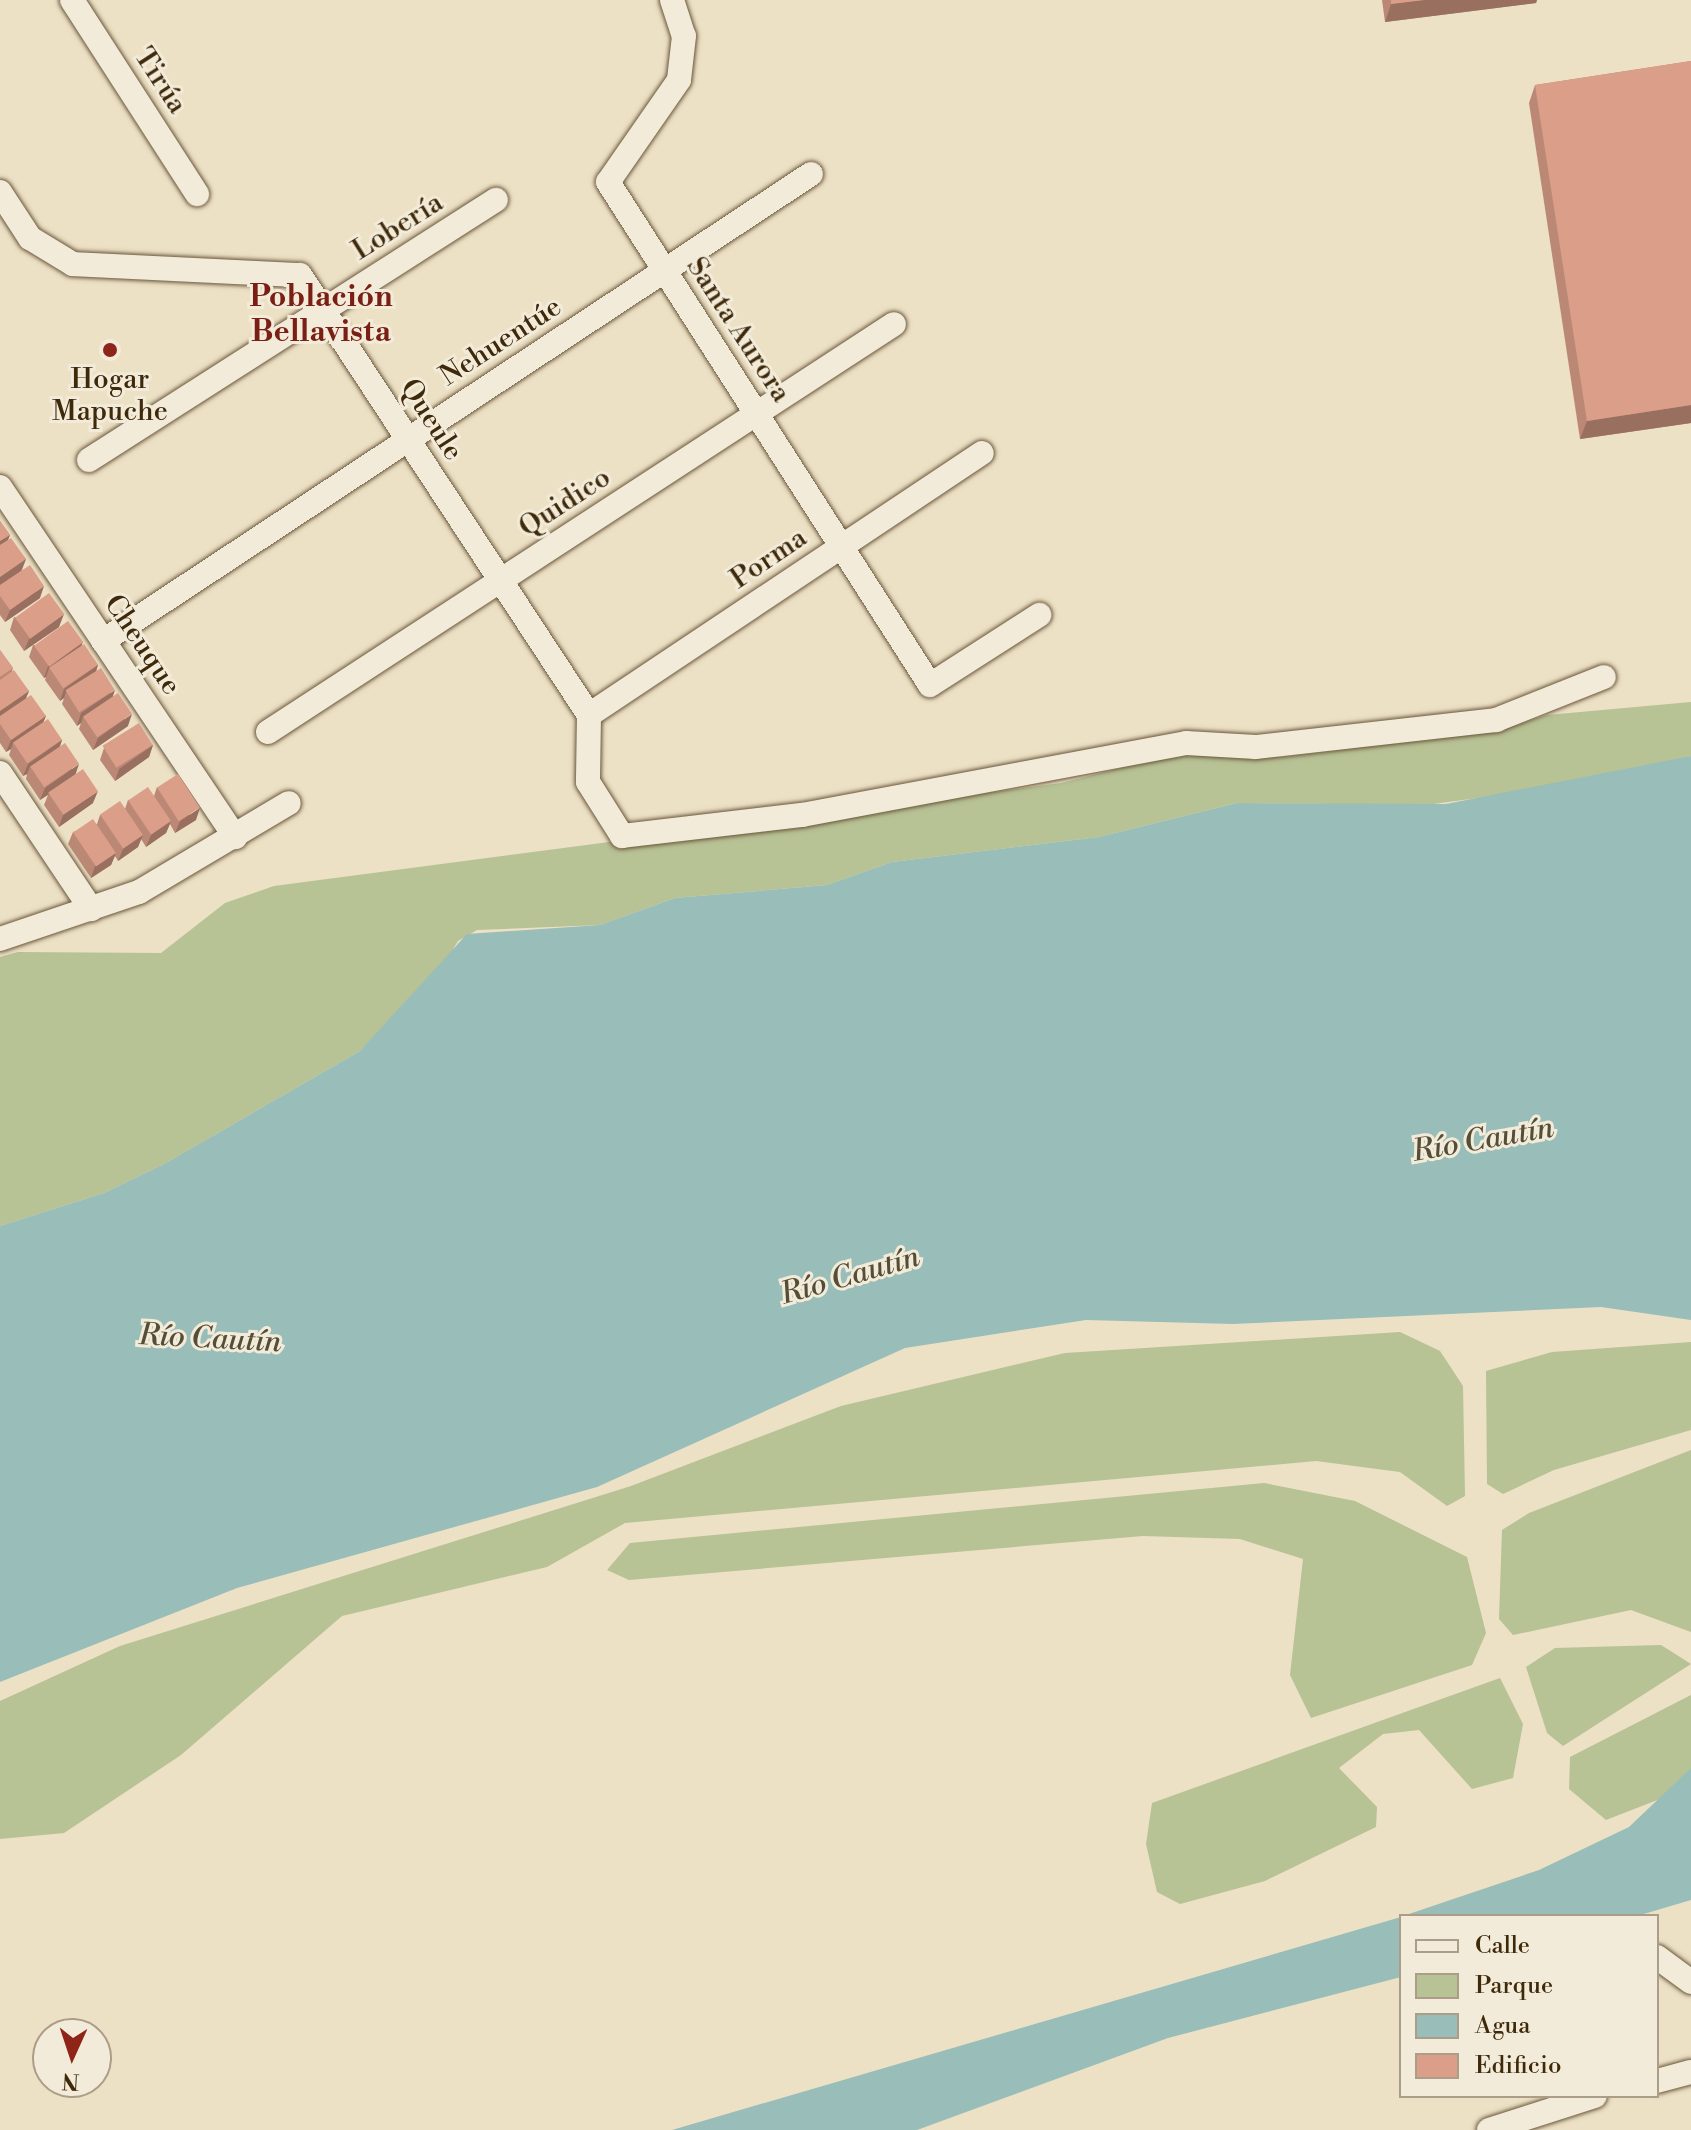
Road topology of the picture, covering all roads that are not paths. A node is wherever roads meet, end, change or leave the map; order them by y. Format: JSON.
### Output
{"nodes":[{"id":1,"x":72,"y":0,"type":"edge"},
{"id":2,"x":672,"y":0,"type":"edge"},
{"id":3,"x":811,"y":174,"type":"dead end"},
{"id":4,"x":0,"y":192,"type":"edge"},
{"id":5,"x":197,"y":194,"type":"dead end"},
{"id":6,"x":496,"y":200,"type":"dead end"},
{"id":7,"x":665,"y":270,"type":"junction"},
{"id":8,"x":323,"y":310,"type":"junction"},
{"id":9,"x":894,"y":324,"type":"dead end"},
{"id":10,"x":756,"y":413,"type":"junction"},
{"id":11,"x":408,"y":440,"type":"junction"},
{"id":12,"x":982,"y":453,"type":"dead end"},
{"id":13,"x":89,"y":460,"type":"dead end"},
{"id":14,"x":0,"y":487,"type":"edge"},
{"id":15,"x":842,"y":547,"type":"junction"},
{"id":16,"x":501,"y":581,"type":"junction"},
{"id":17,"x":1039,"y":615,"type":"dead end"},
{"id":18,"x":103,"y":641,"type":"junction"},
{"id":19,"x":1604,"y":677,"type":"dead end"},
{"id":20,"x":589,"y":715,"type":"junction"},
{"id":21,"x":268,"y":732,"type":"dead end"},
{"id":22,"x":0,"y":773,"type":"edge"},
{"id":23,"x":289,"y":803,"type":"dead end"},
{"id":24,"x":235,"y":837,"type":"junction"},
{"id":25,"x":91,"y":909,"type":"junction"},
{"id":26,"x":0,"y":939,"type":"edge"},
{"id":27,"x":1659,"y":1958,"type":"edge"},
{"id":28,"x":1691,"y":1982,"type":"edge"},
{"id":29,"x":1691,"y":2072,"type":"edge"},
{"id":30,"x":1659,"y":2080,"type":"edge"},
{"id":31,"x":1589,"y":2098,"type":"edge"},
{"id":32,"x":1489,"y":2130,"type":"edge"}],
"edges":[{"from":1,"to":5,"type":"street","name":"Tirúa"},
{"from":2,"to":7,"type":"street","name":"Santa Aurora"},
{"from":3,"to":7,"type":"street","name":"Nehuentúe"},
{"from":4,"to":8,"type":"street","name":"Queule"},
{"from":6,"to":8,"type":"street","name":"Lobería"},
{"from":7,"to":10,"type":"street","name":"Santa Aurora"},
{"from":7,"to":11,"type":"street","name":"Nehuentúe"},
{"from":8,"to":11,"type":"street","name":"Queule"},
{"from":8,"to":13,"type":"street","name":"Lobería"},
{"from":9,"to":10,"type":"street","name":"Quidico"},
{"from":10,"to":15,"type":"street","name":"Santa Aurora"},
{"from":10,"to":16,"type":"street","name":"Quidico"},
{"from":11,"to":16,"type":"street","name":"Queule"},
{"from":11,"to":18,"type":"street","name":"Nehuentúe"},
{"from":12,"to":15,"type":"street","name":"Porma"},
{"from":14,"to":18,"type":"street","name":"Cheuque"},
{"from":15,"to":17,"type":"street","name":"Santa Aurora"},
{"from":15,"to":20,"type":"street","name":"Porma"},
{"from":16,"to":20,"type":"street","name":"Queule"},
{"from":16,"to":21,"type":"street","name":"Quidico"},
{"from":18,"to":24,"type":"street","name":"Cheuque"},
{"from":19,"to":20,"type":"street"},
{"from":22,"to":25,"type":"street"},
{"from":23,"to":24,"type":"street"},
{"from":24,"to":25,"type":"street"},
{"from":25,"to":26,"type":"street"},
{"from":27,"to":28,"type":"street"},
{"from":29,"to":30,"type":"street"},
{"from":31,"to":32,"type":"street"}]}
